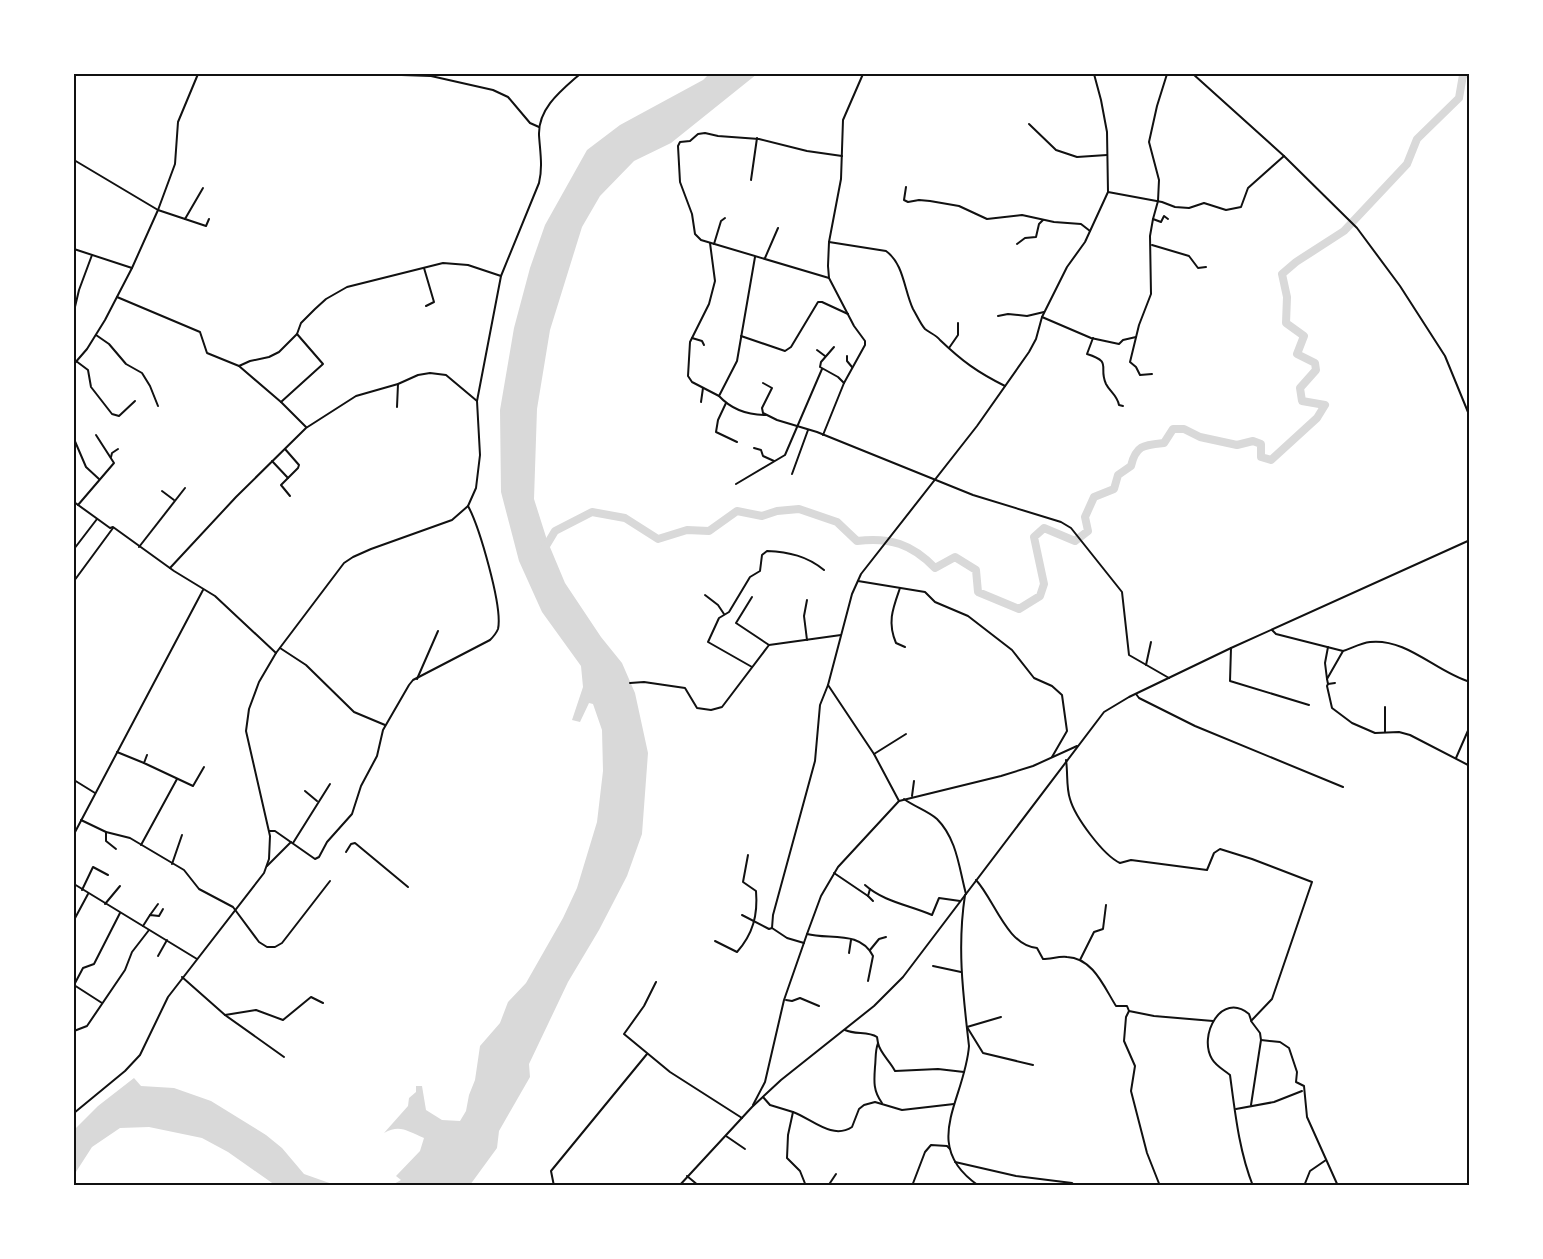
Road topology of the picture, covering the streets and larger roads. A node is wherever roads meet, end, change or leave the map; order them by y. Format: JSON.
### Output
{"nodes":[{"id":1,"x":198,"y":74,"type":"edge"},
{"id":2,"x":372,"y":74,"type":"edge"},
{"id":3,"x":580,"y":74,"type":"edge"},
{"id":4,"x":863,"y":74,"type":"edge"},
{"id":5,"x":1094,"y":74,"type":"edge"},
{"id":6,"x":1167,"y":74,"type":"edge"},
{"id":7,"x":1193,"y":74,"type":"edge"},
{"id":8,"x":1029,"y":124,"type":"dead end"},
{"id":9,"x":540,"y":127,"type":"junction"},
{"id":10,"x":757,"y":138,"type":"junction"},
{"id":11,"x":1108,"y":155,"type":"junction"},
{"id":12,"x":842,"y":156,"type":"junction"},
{"id":13,"x":1284,"y":156,"type":"junction"},
{"id":14,"x":74,"y":160,"type":"edge"},
{"id":15,"x":751,"y":180,"type":"dead end"},
{"id":16,"x":906,"y":187,"type":"dead end"},
{"id":17,"x":203,"y":188,"type":"dead end"},
{"id":18,"x":1108,"y":192,"type":"junction"},
{"id":19,"x":1158,"y":201,"type":"junction"},
{"id":20,"x":158,"y":210,"type":"junction"},
{"id":21,"x":725,"y":218,"type":"dead end"},
{"id":22,"x":185,"y":219,"type":"junction"},
{"id":23,"x":209,"y":219,"type":"dead end"},
{"id":24,"x":1153,"y":219,"type":"junction"},
{"id":25,"x":1167,"y":219,"type":"dead end"},
{"id":26,"x":1043,"y":220,"type":"junction"},
{"id":27,"x":778,"y":228,"type":"dead end"},
{"id":28,"x":1090,"y":231,"type":"junction"},
{"id":29,"x":829,"y":242,"type":"junction"},
{"id":30,"x":712,"y":244,"type":"junction"},
{"id":31,"x":1017,"y":244,"type":"dead end"},
{"id":32,"x":1152,"y":245,"type":"junction"},
{"id":33,"x":74,"y":249,"type":"edge"},
{"id":34,"x":92,"y":255,"type":"junction"},
{"id":35,"x":755,"y":257,"type":"junction"},
{"id":36,"x":765,"y":258,"type":"junction"},
{"id":37,"x":132,"y":267,"type":"junction"},
{"id":38,"x":1206,"y":267,"type":"dead end"},
{"id":39,"x":424,"y":268,"type":"junction"},
{"id":40,"x":501,"y":276,"type":"junction"},
{"id":41,"x":829,"y":278,"type":"junction"},
{"id":42,"x":117,"y":297,"type":"junction"},
{"id":43,"x":426,"y":306,"type":"dead end"},
{"id":44,"x":74,"y":311,"type":"edge"},
{"id":45,"x":1044,"y":312,"type":"junction"},
{"id":46,"x":848,"y":315,"type":"junction"},
{"id":47,"x":998,"y":316,"type":"dead end"},
{"id":48,"x":1042,"y":317,"type":"junction"},
{"id":49,"x":958,"y":323,"type":"dead end"},
{"id":50,"x":297,"y":334,"type":"junction"},
{"id":51,"x":96,"y":335,"type":"junction"},
{"id":52,"x":741,"y":336,"type":"junction"},
{"id":53,"x":1136,"y":337,"type":"junction"},
{"id":54,"x":692,"y":338,"type":"junction"},
{"id":55,"x":1092,"y":338,"type":"junction"},
{"id":56,"x":704,"y":345,"type":"dead end"},
{"id":57,"x":834,"y":346,"type":"dead end"},
{"id":58,"x":949,"y":348,"type":"junction"},
{"id":59,"x":817,"y":350,"type":"dead end"},
{"id":60,"x":825,"y":356,"type":"junction"},
{"id":61,"x":847,"y":356,"type":"dead end"},
{"id":62,"x":75,"y":362,"type":"edge"},
{"id":63,"x":239,"y":366,"type":"junction"},
{"id":64,"x":853,"y":367,"type":"junction"},
{"id":65,"x":822,"y":369,"type":"junction"},
{"id":66,"x":1152,"y":374,"type":"dead end"},
{"id":67,"x":763,"y":382,"type":"dead end"},
{"id":68,"x":844,"y":383,"type":"junction"},
{"id":69,"x":398,"y":384,"type":"junction"},
{"id":70,"x":1005,"y":386,"type":"junction"},
{"id":71,"x":703,"y":388,"type":"junction"},
{"id":72,"x":718,"y":396,"type":"junction"},
{"id":73,"x":135,"y":401,"type":"dead end"},
{"id":74,"x":477,"y":401,"type":"junction"},
{"id":75,"x":281,"y":402,"type":"junction"},
{"id":76,"x":701,"y":402,"type":"dead end"},
{"id":77,"x":726,"y":404,"type":"junction"},
{"id":78,"x":158,"y":406,"type":"dead end"},
{"id":79,"x":1123,"y":406,"type":"dead end"},
{"id":80,"x":397,"y":407,"type":"dead end"},
{"id":81,"x":768,"y":414,"type":"junction"},
{"id":82,"x":1470,"y":417,"type":"edge"},
{"id":83,"x":798,"y":427,"type":"junction"},
{"id":84,"x":306,"y":428,"type":"junction"},
{"id":85,"x":808,"y":430,"type":"junction"},
{"id":86,"x":96,"y":435,"type":"dead end"},
{"id":87,"x":823,"y":435,"type":"junction"},
{"id":88,"x":74,"y":440,"type":"edge"},
{"id":89,"x":737,"y":442,"type":"dead end"},
{"id":90,"x":118,"y":448,"type":"dead end"},
{"id":91,"x":754,"y":448,"type":"dead end"},
{"id":92,"x":285,"y":449,"type":"junction"},
{"id":93,"x":111,"y":457,"type":"junction"},
{"id":94,"x":272,"y":461,"type":"junction"},
{"id":95,"x":776,"y":461,"type":"junction"},
{"id":96,"x":792,"y":474,"type":"dead end"},
{"id":97,"x":288,"y":478,"type":"junction"},
{"id":98,"x":99,"y":479,"type":"junction"},
{"id":99,"x":934,"y":479,"type":"junction"},
{"id":100,"x":736,"y":484,"type":"dead end"},
{"id":101,"x":185,"y":488,"type":"dead end"},
{"id":102,"x":162,"y":491,"type":"dead end"},
{"id":103,"x":290,"y":496,"type":"dead end"},
{"id":104,"x":174,"y":500,"type":"junction"},
{"id":105,"x":74,"y":501,"type":"edge"},
{"id":106,"x":78,"y":505,"type":"junction"},
{"id":107,"x":468,"y":506,"type":"junction"},
{"id":108,"x":97,"y":519,"type":"junction"},
{"id":109,"x":113,"y":527,"type":"junction"},
{"id":110,"x":1470,"y":540,"type":"edge"},
{"id":111,"x":139,"y":547,"type":"junction"},
{"id":112,"x":74,"y":549,"type":"edge"},
{"id":113,"x":170,"y":568,"type":"junction"},
{"id":114,"x":824,"y":570,"type":"dead end"},
{"id":115,"x":74,"y":581,"type":"edge"},
{"id":116,"x":858,"y":581,"type":"junction"},
{"id":117,"x":900,"y":588,"type":"junction"},
{"id":118,"x":203,"y":590,"type":"junction"},
{"id":119,"x":705,"y":595,"type":"dead end"},
{"id":120,"x":752,"y":597,"type":"dead end"},
{"id":121,"x":807,"y":600,"type":"dead end"},
{"id":122,"x":724,"y":614,"type":"junction"},
{"id":123,"x":1272,"y":630,"type":"junction"},
{"id":124,"x":438,"y":631,"type":"dead end"},
{"id":125,"x":842,"y":634,"type":"junction"},
{"id":126,"x":807,"y":640,"type":"junction"},
{"id":127,"x":1151,"y":642,"type":"dead end"},
{"id":128,"x":769,"y":645,"type":"junction"},
{"id":129,"x":280,"y":647,"type":"junction"},
{"id":130,"x":905,"y":647,"type":"dead end"},
{"id":131,"x":1328,"y":647,"type":"junction"},
{"id":132,"x":1232,"y":648,"type":"junction"},
{"id":133,"x":1343,"y":651,"type":"junction"},
{"id":134,"x":276,"y":653,"type":"junction"},
{"id":135,"x":1146,"y":665,"type":"junction"},
{"id":136,"x":752,"y":667,"type":"junction"},
{"id":137,"x":1169,"y":678,"type":"junction"},
{"id":138,"x":417,"y":679,"type":"junction"},
{"id":139,"x":1327,"y":679,"type":"junction"},
{"id":140,"x":1470,"y":682,"type":"edge"},
{"id":141,"x":630,"y":683,"type":"dead end"},
{"id":142,"x":1335,"y":683,"type":"dead end"},
{"id":143,"x":1328,"y":684,"type":"junction"},
{"id":144,"x":828,"y":685,"type":"junction"},
{"id":145,"x":1136,"y":694,"type":"junction"},
{"id":146,"x":1310,"y":705,"type":"dead end"},
{"id":147,"x":1385,"y":707,"type":"dead end"},
{"id":148,"x":386,"y":725,"type":"junction"},
{"id":149,"x":1470,"y":726,"type":"edge"},
{"id":150,"x":1385,"y":732,"type":"junction"},
{"id":151,"x":906,"y":734,"type":"dead end"},
{"id":152,"x":1077,"y":746,"type":"junction"},
{"id":153,"x":117,"y":752,"type":"junction"},
{"id":154,"x":147,"y":754,"type":"dead end"},
{"id":155,"x":874,"y":754,"type":"junction"},
{"id":156,"x":1052,"y":757,"type":"junction"},
{"id":157,"x":1456,"y":758,"type":"junction"},
{"id":158,"x":1066,"y":760,"type":"junction"},
{"id":159,"x":144,"y":763,"type":"junction"},
{"id":160,"x":1470,"y":766,"type":"edge"},
{"id":161,"x":204,"y":767,"type":"dead end"},
{"id":162,"x":177,"y":778,"type":"junction"},
{"id":163,"x":74,"y":780,"type":"edge"},
{"id":164,"x":914,"y":781,"type":"dead end"},
{"id":165,"x":330,"y":784,"type":"dead end"},
{"id":166,"x":1343,"y":787,"type":"dead end"},
{"id":167,"x":305,"y":791,"type":"dead end"},
{"id":168,"x":95,"y":793,"type":"junction"},
{"id":169,"x":912,"y":797,"type":"junction"},
{"id":170,"x":904,"y":799,"type":"junction"},
{"id":171,"x":899,"y":801,"type":"junction"},
{"id":172,"x":317,"y":802,"type":"junction"},
{"id":173,"x":81,"y":820,"type":"junction"},
{"id":174,"x":269,"y":831,"type":"junction"},
{"id":175,"x":106,"y":832,"type":"junction"},
{"id":176,"x":74,"y":834,"type":"edge"},
{"id":177,"x":182,"y":835,"type":"dead end"},
{"id":178,"x":292,"y":843,"type":"junction"},
{"id":179,"x":141,"y":845,"type":"junction"},
{"id":180,"x":116,"y":849,"type":"dead end"},
{"id":181,"x":346,"y":852,"type":"dead end"},
{"id":182,"x":748,"y":855,"type":"dead end"},
{"id":183,"x":172,"y":864,"type":"junction"},
{"id":184,"x":267,"y":866,"type":"junction"},
{"id":185,"x":834,"y":873,"type":"junction"},
{"id":186,"x":108,"y":875,"type":"dead end"},
{"id":187,"x":976,"y":880,"type":"junction"},
{"id":188,"x":330,"y":881,"type":"dead end"},
{"id":189,"x":74,"y":884,"type":"edge"},
{"id":190,"x":865,"y":885,"type":"dead end"},
{"id":191,"x":120,"y":886,"type":"dead end"},
{"id":192,"x":408,"y":887,"type":"dead end"},
{"id":193,"x":870,"y":889,"type":"junction"},
{"id":194,"x":82,"y":890,"type":"junction"},
{"id":195,"x":88,"y":893,"type":"junction"},
{"id":196,"x":965,"y":894,"type":"junction"},
{"id":197,"x":868,"y":896,"type":"junction"},
{"id":198,"x":873,"y":901,"type":"dead end"},
{"id":199,"x":960,"y":901,"type":"junction"},
{"id":200,"x":105,"y":904,"type":"junction"},
{"id":201,"x":158,"y":904,"type":"dead end"},
{"id":202,"x":1106,"y":905,"type":"dead end"},
{"id":203,"x":163,"y":909,"type":"dead end"},
{"id":204,"x":235,"y":911,"type":"junction"},
{"id":205,"x":120,"y":913,"type":"junction"},
{"id":206,"x":150,"y":915,"type":"junction"},
{"id":207,"x":742,"y":915,"type":"dead end"},
{"id":208,"x":74,"y":920,"type":"edge"},
{"id":209,"x":755,"y":923,"type":"junction"},
{"id":210,"x":143,"y":926,"type":"junction"},
{"id":211,"x":771,"y":928,"type":"junction"},
{"id":212,"x":149,"y":930,"type":"junction"},
{"id":213,"x":807,"y":934,"type":"junction"},
{"id":214,"x":886,"y":937,"type":"dead end"},
{"id":215,"x":167,"y":940,"type":"junction"},
{"id":216,"x":851,"y":940,"type":"junction"},
{"id":217,"x":715,"y":941,"type":"dead end"},
{"id":218,"x":804,"y":943,"type":"junction"},
{"id":219,"x":870,"y":950,"type":"junction"},
{"id":220,"x":849,"y":953,"type":"dead end"},
{"id":221,"x":158,"y":956,"type":"dead end"},
{"id":222,"x":197,"y":959,"type":"junction"},
{"id":223,"x":1080,"y":960,"type":"junction"},
{"id":224,"x":933,"y":966,"type":"dead end"},
{"id":225,"x":961,"y":972,"type":"junction"},
{"id":226,"x":183,"y":977,"type":"junction"},
{"id":227,"x":868,"y":981,"type":"dead end"},
{"id":228,"x":656,"y":982,"type":"dead end"},
{"id":229,"x":74,"y":985,"type":"edge"},
{"id":230,"x":784,"y":1000,"type":"junction"},
{"id":231,"x":102,"y":1003,"type":"junction"},
{"id":232,"x":323,"y":1003,"type":"dead end"},
{"id":233,"x":819,"y":1006,"type":"dead end"},
{"id":234,"x":1130,"y":1011,"type":"junction"},
{"id":235,"x":225,"y":1015,"type":"junction"},
{"id":236,"x":1001,"y":1017,"type":"dead end"},
{"id":237,"x":1213,"y":1021,"type":"junction"},
{"id":238,"x":1251,"y":1021,"type":"junction"},
{"id":239,"x":967,"y":1027,"type":"junction"},
{"id":240,"x":845,"y":1030,"type":"junction"},
{"id":241,"x":74,"y":1031,"type":"edge"},
{"id":242,"x":1261,"y":1040,"type":"junction"},
{"id":243,"x":878,"y":1042,"type":"junction"},
{"id":244,"x":647,"y":1054,"type":"junction"},
{"id":245,"x":284,"y":1057,"type":"dead end"},
{"id":246,"x":1033,"y":1065,"type":"dead end"},
{"id":247,"x":964,"y":1072,"type":"junction"},
{"id":248,"x":1303,"y":1090,"type":"junction"},
{"id":249,"x":763,"y":1097,"type":"junction"},
{"id":250,"x":882,"y":1103,"type":"junction"},
{"id":251,"x":954,"y":1104,"type":"junction"},
{"id":252,"x":1251,"y":1105,"type":"junction"},
{"id":253,"x":752,"y":1107,"type":"junction"},
{"id":254,"x":1236,"y":1109,"type":"junction"},
{"id":255,"x":793,"y":1112,"type":"junction"},
{"id":256,"x":74,"y":1113,"type":"edge"},
{"id":257,"x":742,"y":1118,"type":"junction"},
{"id":258,"x":726,"y":1136,"type":"junction"},
{"id":259,"x":746,"y":1149,"type":"dead end"},
{"id":260,"x":950,"y":1150,"type":"junction"},
{"id":261,"x":1326,"y":1161,"type":"junction"},
{"id":262,"x":955,"y":1162,"type":"junction"},
{"id":263,"x":836,"y":1174,"type":"dead end"},
{"id":264,"x":687,"y":1176,"type":"junction"},
{"id":265,"x":554,"y":1185,"type":"edge"},
{"id":266,"x":678,"y":1185,"type":"edge"},
{"id":267,"x":699,"y":1185,"type":"edge"},
{"id":268,"x":806,"y":1185,"type":"edge"},
{"id":269,"x":828,"y":1185,"type":"edge"},
{"id":270,"x":912,"y":1185,"type":"edge"},
{"id":271,"x":979,"y":1185,"type":"edge"},
{"id":272,"x":1075,"y":1185,"type":"edge"},
{"id":273,"x":1160,"y":1185,"type":"edge"},
{"id":274,"x":1253,"y":1185,"type":"edge"},
{"id":275,"x":1304,"y":1185,"type":"edge"},
{"id":276,"x":1338,"y":1185,"type":"edge"}],
"edges":[{"from":1,"to":20,"type":"street"},
{"from":2,"to":9,"type":"street"},
{"from":3,"to":9,"type":"street"},
{"from":4,"to":12,"type":"street"},
{"from":5,"to":11,"type":"street"},
{"from":6,"to":19,"type":"street"},
{"from":7,"to":13,"type":"street"},
{"from":8,"to":11,"type":"street"},
{"from":9,"to":40,"type":"street"},
{"from":10,"to":12,"type":"street"},
{"from":10,"to":15,"type":"street"},
{"from":10,"to":30,"type":"street"},
{"from":11,"to":18,"type":"street"},
{"from":12,"to":29,"type":"street"},
{"from":13,"to":19,"type":"street"},
{"from":13,"to":82,"type":"street"},
{"from":14,"to":20,"type":"street"},
{"from":16,"to":26,"type":"street"},
{"from":17,"to":22,"type":"street"},
{"from":18,"to":19,"type":"street"},
{"from":18,"to":28,"type":"street"},
{"from":19,"to":24,"type":"street"},
{"from":20,"to":22,"type":"street"},
{"from":20,"to":37,"type":"street"},
{"from":21,"to":30,"type":"street"},
{"from":22,"to":23,"type":"street"},
{"from":24,"to":25,"type":"street"},
{"from":24,"to":32,"type":"street"},
{"from":26,"to":28,"type":"street"},
{"from":26,"to":31,"type":"street"},
{"from":27,"to":36,"type":"street"},
{"from":28,"to":45,"type":"street"},
{"from":29,"to":41,"type":"street"},
{"from":29,"to":58,"type":"street"},
{"from":30,"to":35,"type":"street"},
{"from":30,"to":54,"type":"street"},
{"from":32,"to":38,"type":"street"},
{"from":32,"to":53,"type":"street"},
{"from":33,"to":34,"type":"street"},
{"from":34,"to":37,"type":"street"},
{"from":34,"to":44,"type":"street"},
{"from":35,"to":36,"type":"street"},
{"from":35,"to":52,"type":"street"},
{"from":36,"to":41,"type":"street"},
{"from":37,"to":42,"type":"street"},
{"from":39,"to":40,"type":"street"},
{"from":39,"to":43,"type":"street"},
{"from":39,"to":50,"type":"street"},
{"from":40,"to":74,"type":"street"},
{"from":41,"to":46,"type":"street"},
{"from":42,"to":51,"type":"street"},
{"from":42,"to":63,"type":"street"},
{"from":45,"to":47,"type":"street"},
{"from":45,"to":48,"type":"street"},
{"from":46,"to":52,"type":"street"},
{"from":46,"to":64,"type":"street"},
{"from":48,"to":55,"type":"street"},
{"from":48,"to":70,"type":"street"},
{"from":49,"to":58,"type":"street"},
{"from":50,"to":63,"type":"street"},
{"from":50,"to":75,"type":"street"},
{"from":51,"to":62,"type":"street"},
{"from":51,"to":78,"type":"street"},
{"from":52,"to":72,"type":"street"},
{"from":53,"to":55,"type":"street"},
{"from":53,"to":66,"type":"street"},
{"from":54,"to":56,"type":"street"},
{"from":54,"to":71,"type":"street"},
{"from":55,"to":79,"type":"street"},
{"from":57,"to":60,"type":"street"},
{"from":58,"to":70,"type":"street"},
{"from":59,"to":60,"type":"street"},
{"from":60,"to":65,"type":"street"},
{"from":61,"to":64,"type":"street"},
{"from":62,"to":73,"type":"street"},
{"from":63,"to":75,"type":"street"},
{"from":64,"to":68,"type":"street"},
{"from":65,"to":68,"type":"street"},
{"from":65,"to":83,"type":"street"},
{"from":67,"to":81,"type":"street"},
{"from":68,"to":87,"type":"street"},
{"from":69,"to":74,"type":"street"},
{"from":69,"to":80,"type":"street"},
{"from":69,"to":84,"type":"street"},
{"from":70,"to":99,"type":"street"},
{"from":71,"to":72,"type":"street"},
{"from":71,"to":76,"type":"street"},
{"from":72,"to":77,"type":"street"},
{"from":74,"to":107,"type":"street"},
{"from":75,"to":84,"type":"street"},
{"from":77,"to":81,"type":"street"},
{"from":77,"to":89,"type":"street"},
{"from":81,"to":83,"type":"street"},
{"from":83,"to":85,"type":"street"},
{"from":83,"to":95,"type":"street"},
{"from":84,"to":92,"type":"street"},
{"from":85,"to":87,"type":"street"},
{"from":85,"to":96,"type":"street"},
{"from":86,"to":93,"type":"street"},
{"from":87,"to":99,"type":"street"},
{"from":88,"to":98,"type":"street"},
{"from":90,"to":93,"type":"street"},
{"from":91,"to":95,"type":"street"},
{"from":92,"to":94,"type":"street"},
{"from":92,"to":97,"type":"street"},
{"from":93,"to":98,"type":"street"},
{"from":94,"to":97,"type":"street"},
{"from":94,"to":113,"type":"street"},
{"from":95,"to":100,"type":"street"},
{"from":97,"to":103,"type":"street"},
{"from":98,"to":106,"type":"street"},
{"from":99,"to":116,"type":"street"},
{"from":99,"to":135,"type":"street"},
{"from":101,"to":104,"type":"street"},
{"from":102,"to":104,"type":"street"},
{"from":104,"to":111,"type":"street"},
{"from":105,"to":106,"type":"street"},
{"from":106,"to":108,"type":"street"},
{"from":107,"to":129,"type":"street"},
{"from":107,"to":138,"type":"street"},
{"from":108,"to":109,"type":"street"},
{"from":108,"to":112,"type":"street"},
{"from":109,"to":111,"type":"street"},
{"from":109,"to":115,"type":"street"},
{"from":110,"to":123,"type":"street"},
{"from":111,"to":113,"type":"street"},
{"from":113,"to":118,"type":"street"},
{"from":114,"to":122,"type":"street"},
{"from":116,"to":117,"type":"street"},
{"from":116,"to":125,"type":"street"},
{"from":117,"to":130,"type":"street"},
{"from":117,"to":156,"type":"street"},
{"from":118,"to":134,"type":"street"},
{"from":118,"to":153,"type":"street"},
{"from":119,"to":122,"type":"street"},
{"from":120,"to":128,"type":"street"},
{"from":121,"to":126,"type":"street"},
{"from":122,"to":136,"type":"street"},
{"from":123,"to":131,"type":"street"},
{"from":123,"to":132,"type":"street"},
{"from":124,"to":138,"type":"street"},
{"from":125,"to":126,"type":"street"},
{"from":125,"to":144,"type":"street"},
{"from":126,"to":128,"type":"street"},
{"from":127,"to":135,"type":"street"},
{"from":128,"to":136,"type":"street"},
{"from":129,"to":134,"type":"street"},
{"from":129,"to":148,"type":"street"},
{"from":131,"to":133,"type":"street"},
{"from":131,"to":139,"type":"street"},
{"from":132,"to":137,"type":"street"},
{"from":132,"to":146,"type":"street"},
{"from":133,"to":139,"type":"street"},
{"from":133,"to":140,"type":"street"},
{"from":134,"to":174,"type":"street"},
{"from":135,"to":137,"type":"street"},
{"from":136,"to":141,"type":"street"},
{"from":137,"to":145,"type":"street"},
{"from":138,"to":148,"type":"street"},
{"from":139,"to":143,"type":"street"},
{"from":142,"to":143,"type":"street"},
{"from":143,"to":150,"type":"street"},
{"from":144,"to":155,"type":"street"},
{"from":144,"to":211,"type":"street"},
{"from":145,"to":152,"type":"street"},
{"from":145,"to":166,"type":"street"},
{"from":147,"to":150,"type":"street"},
{"from":148,"to":178,"type":"street"},
{"from":149,"to":157,"type":"street"},
{"from":150,"to":157,"type":"street"},
{"from":151,"to":155,"type":"street"},
{"from":152,"to":156,"type":"street"},
{"from":152,"to":158,"type":"street"},
{"from":153,"to":159,"type":"street"},
{"from":153,"to":168,"type":"street"},
{"from":154,"to":159,"type":"street"},
{"from":155,"to":171,"type":"street"},
{"from":156,"to":169,"type":"street"},
{"from":157,"to":160,"type":"street"},
{"from":158,"to":187,"type":"street"},
{"from":158,"to":238,"type":"street"},
{"from":159,"to":162,"type":"street"},
{"from":161,"to":162,"type":"street"},
{"from":162,"to":179,"type":"street"},
{"from":163,"to":168,"type":"street"},
{"from":164,"to":169,"type":"street"},
{"from":165,"to":172,"type":"street"},
{"from":167,"to":172,"type":"street"},
{"from":168,"to":173,"type":"street"},
{"from":169,"to":170,"type":"street"},
{"from":170,"to":171,"type":"street"},
{"from":170,"to":196,"type":"street"},
{"from":171,"to":185,"type":"street"},
{"from":172,"to":178,"type":"street"},
{"from":173,"to":175,"type":"street"},
{"from":173,"to":176,"type":"street"},
{"from":174,"to":178,"type":"street"},
{"from":174,"to":184,"type":"street"},
{"from":175,"to":179,"type":"street"},
{"from":175,"to":180,"type":"street"},
{"from":177,"to":183,"type":"street"},
{"from":178,"to":184,"type":"street"},
{"from":179,"to":183,"type":"street"},
{"from":181,"to":192,"type":"street"},
{"from":182,"to":209,"type":"street"},
{"from":183,"to":204,"type":"street"},
{"from":184,"to":204,"type":"street"},
{"from":185,"to":197,"type":"street"},
{"from":185,"to":213,"type":"street"},
{"from":186,"to":194,"type":"street"},
{"from":187,"to":196,"type":"street"},
{"from":187,"to":223,"type":"street"},
{"from":188,"to":204,"type":"street"},
{"from":189,"to":194,"type":"street"},
{"from":190,"to":193,"type":"street"},
{"from":191,"to":200,"type":"street"},
{"from":193,"to":197,"type":"street"},
{"from":193,"to":199,"type":"street"},
{"from":194,"to":195,"type":"street"},
{"from":195,"to":200,"type":"street"},
{"from":195,"to":208,"type":"street"},
{"from":196,"to":199,"type":"street"},
{"from":196,"to":225,"type":"street"},
{"from":197,"to":198,"type":"street"},
{"from":199,"to":240,"type":"street"},
{"from":200,"to":205,"type":"street"},
{"from":201,"to":206,"type":"street"},
{"from":202,"to":223,"type":"street"},
{"from":203,"to":206,"type":"street"},
{"from":204,"to":222,"type":"street"},
{"from":205,"to":210,"type":"street"},
{"from":205,"to":229,"type":"street"},
{"from":206,"to":210,"type":"street"},
{"from":207,"to":209,"type":"street"},
{"from":209,"to":211,"type":"street"},
{"from":209,"to":217,"type":"street"},
{"from":210,"to":212,"type":"street"},
{"from":211,"to":218,"type":"street"},
{"from":212,"to":215,"type":"street"},
{"from":212,"to":231,"type":"street"},
{"from":213,"to":216,"type":"street"},
{"from":213,"to":218,"type":"street"},
{"from":214,"to":219,"type":"street"},
{"from":215,"to":221,"type":"street"},
{"from":215,"to":222,"type":"street"},
{"from":216,"to":219,"type":"street"},
{"from":216,"to":220,"type":"street"},
{"from":218,"to":230,"type":"street"},
{"from":219,"to":227,"type":"street"},
{"from":222,"to":226,"type":"street"},
{"from":223,"to":234,"type":"street"},
{"from":224,"to":225,"type":"street"},
{"from":225,"to":239,"type":"street"},
{"from":226,"to":235,"type":"street"},
{"from":226,"to":256,"type":"street"},
{"from":228,"to":244,"type":"street"},
{"from":229,"to":231,"type":"street"},
{"from":230,"to":233,"type":"street"},
{"from":230,"to":253,"type":"street"},
{"from":231,"to":241,"type":"street"},
{"from":232,"to":235,"type":"street"},
{"from":234,"to":237,"type":"street"},
{"from":234,"to":273,"type":"street"},
{"from":235,"to":245,"type":"street"},
{"from":236,"to":239,"type":"street"},
{"from":237,"to":238,"type":"street"},
{"from":237,"to":254,"type":"street"},
{"from":238,"to":242,"type":"street"},
{"from":239,"to":246,"type":"street"},
{"from":239,"to":247,"type":"street"},
{"from":240,"to":243,"type":"street"},
{"from":240,"to":249,"type":"street"},
{"from":242,"to":248,"type":"street"},
{"from":242,"to":252,"type":"street"},
{"from":243,"to":247,"type":"street"},
{"from":243,"to":250,"type":"street"},
{"from":244,"to":257,"type":"street"},
{"from":244,"to":265,"type":"street"},
{"from":247,"to":251,"type":"street"},
{"from":248,"to":252,"type":"street"},
{"from":248,"to":261,"type":"street"},
{"from":249,"to":253,"type":"street"},
{"from":249,"to":255,"type":"street"},
{"from":250,"to":251,"type":"street"},
{"from":250,"to":255,"type":"street"},
{"from":251,"to":260,"type":"street"},
{"from":252,"to":254,"type":"street"},
{"from":253,"to":257,"type":"street"},
{"from":254,"to":274,"type":"street"},
{"from":255,"to":268,"type":"street"},
{"from":257,"to":258,"type":"street"},
{"from":258,"to":259,"type":"street"},
{"from":258,"to":264,"type":"street"},
{"from":260,"to":262,"type":"street"},
{"from":260,"to":270,"type":"street"},
{"from":261,"to":275,"type":"street"},
{"from":261,"to":276,"type":"street"},
{"from":262,"to":271,"type":"street"},
{"from":262,"to":272,"type":"street"},
{"from":263,"to":269,"type":"street"},
{"from":264,"to":266,"type":"street"},
{"from":264,"to":267,"type":"street"}]}
